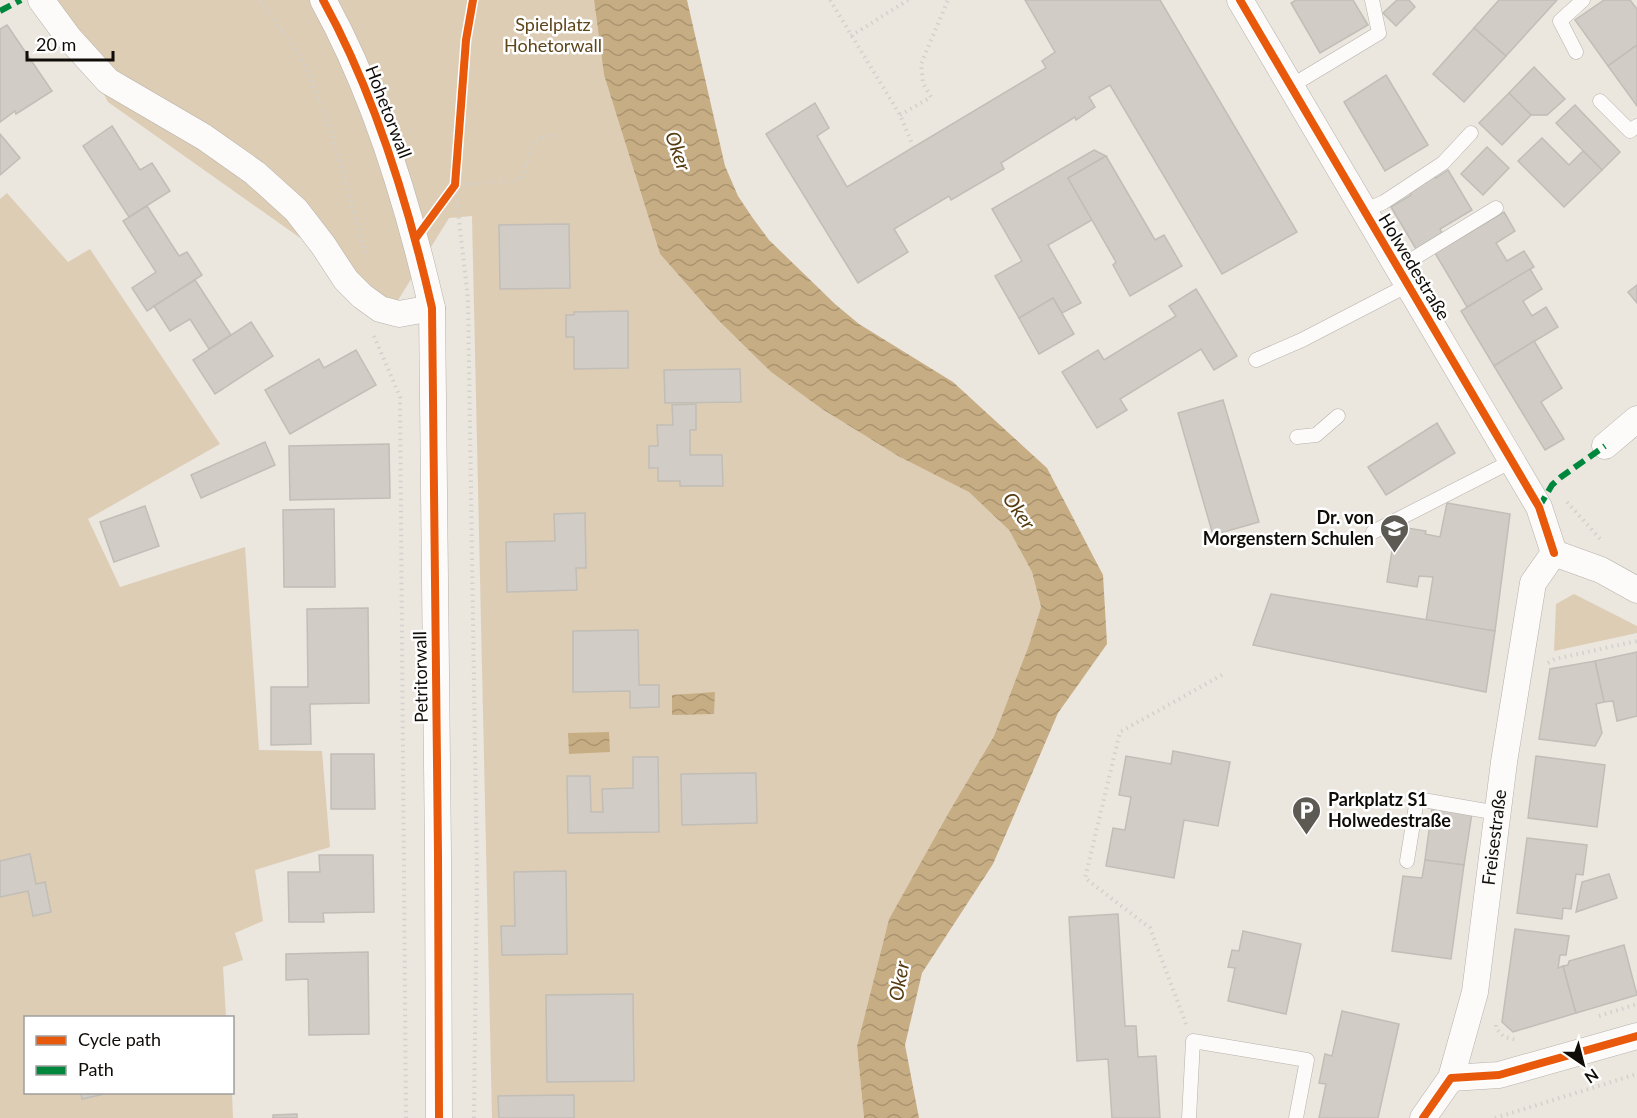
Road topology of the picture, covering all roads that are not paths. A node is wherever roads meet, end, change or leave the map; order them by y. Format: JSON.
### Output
{"nodes":[{"id":1,"x":41,"y":0,"type":"edge"},
{"id":2,"x":322,"y":0,"type":"edge"},
{"id":3,"x":1240,"y":0,"type":"edge"},
{"id":4,"x":1372,"y":0,"type":"edge"},
{"id":5,"x":1583,"y":0,"type":"edge"},
{"id":6,"x":1576,"y":52,"type":"dead end"},
{"id":7,"x":1291,"y":86,"type":"junction"},
{"id":8,"x":1600,"y":101,"type":"dead end"},
{"id":9,"x":1637,"y":126,"type":"edge"},
{"id":10,"x":1471,"y":133,"type":"dead end"},
{"id":11,"x":1496,"y":208,"type":"dead end"},
{"id":12,"x":1364,"y":211,"type":"junction"},
{"id":13,"x":416,"y":238,"type":"joint"},
{"id":14,"x":1403,"y":277,"type":"junction"},
{"id":15,"x":432,"y":308,"type":"junction"},
{"id":16,"x":1256,"y":360,"type":"dead end"},
{"id":17,"x":1338,"y":416,"type":"dead end"},
{"id":18,"x":1637,"y":419,"type":"edge"},
{"id":19,"x":1298,"y":437,"type":"dead end"},
{"id":20,"x":1605,"y":446,"type":"dead end"},
{"id":21,"x":1512,"y":461,"type":"junction"},
{"id":22,"x":1373,"y":532,"type":"dead end"},
{"id":23,"x":1554,"y":553,"type":"junction"},
{"id":24,"x":1637,"y":590,"type":"edge"},
{"id":25,"x":1498,"y":813,"type":"junction"},
{"id":26,"x":1407,"y":861,"type":"dead end"},
{"id":27,"x":1637,"y":1036,"type":"edge"},
{"id":28,"x":1451,"y":1078,"type":"junction"},
{"id":29,"x":439,"y":1118,"type":"edge"},
{"id":30,"x":1189,"y":1118,"type":"edge"},
{"id":31,"x":1296,"y":1118,"type":"edge"},
{"id":32,"x":1423,"y":1118,"type":"edge"}],
"edges":[{"from":1,"to":15,"type":"street"},
{"from":2,"to":13,"type":"street","name":"Hohetorwall"},
{"from":3,"to":7,"type":"street","name":"Holwedestraße"},
{"from":4,"to":7,"type":"lane"},
{"from":5,"to":6,"type":"lane"},
{"from":7,"to":12,"type":"street","name":"Holwedestraße"},
{"from":8,"to":9,"type":"lane"},
{"from":10,"to":12,"type":"lane"},
{"from":11,"to":14,"type":"lane"},
{"from":12,"to":14,"type":"street","name":"Holwedestraße"},
{"from":13,"to":15,"type":"street","name":"Petritorwall"},
{"from":14,"to":16,"type":"lane"},
{"from":14,"to":21,"type":"street","name":"Holwedestraße"},
{"from":15,"to":29,"type":"street","name":"Petritorwall"},
{"from":17,"to":19,"type":"lane"},
{"from":18,"to":20,"type":"street"},
{"from":21,"to":22,"type":"lane"},
{"from":21,"to":23,"type":"street","name":"Holwedestraße"},
{"from":23,"to":24,"type":"street"},
{"from":23,"to":25,"type":"street","name":"Freisestraße"},
{"from":25,"to":26,"type":"lane"},
{"from":25,"to":28,"type":"street","name":"Freisestraße"},
{"from":27,"to":28,"type":"street"},
{"from":28,"to":32,"type":"street","name":"Freisestraße"},
{"from":30,"to":31,"type":"lane"}]}
